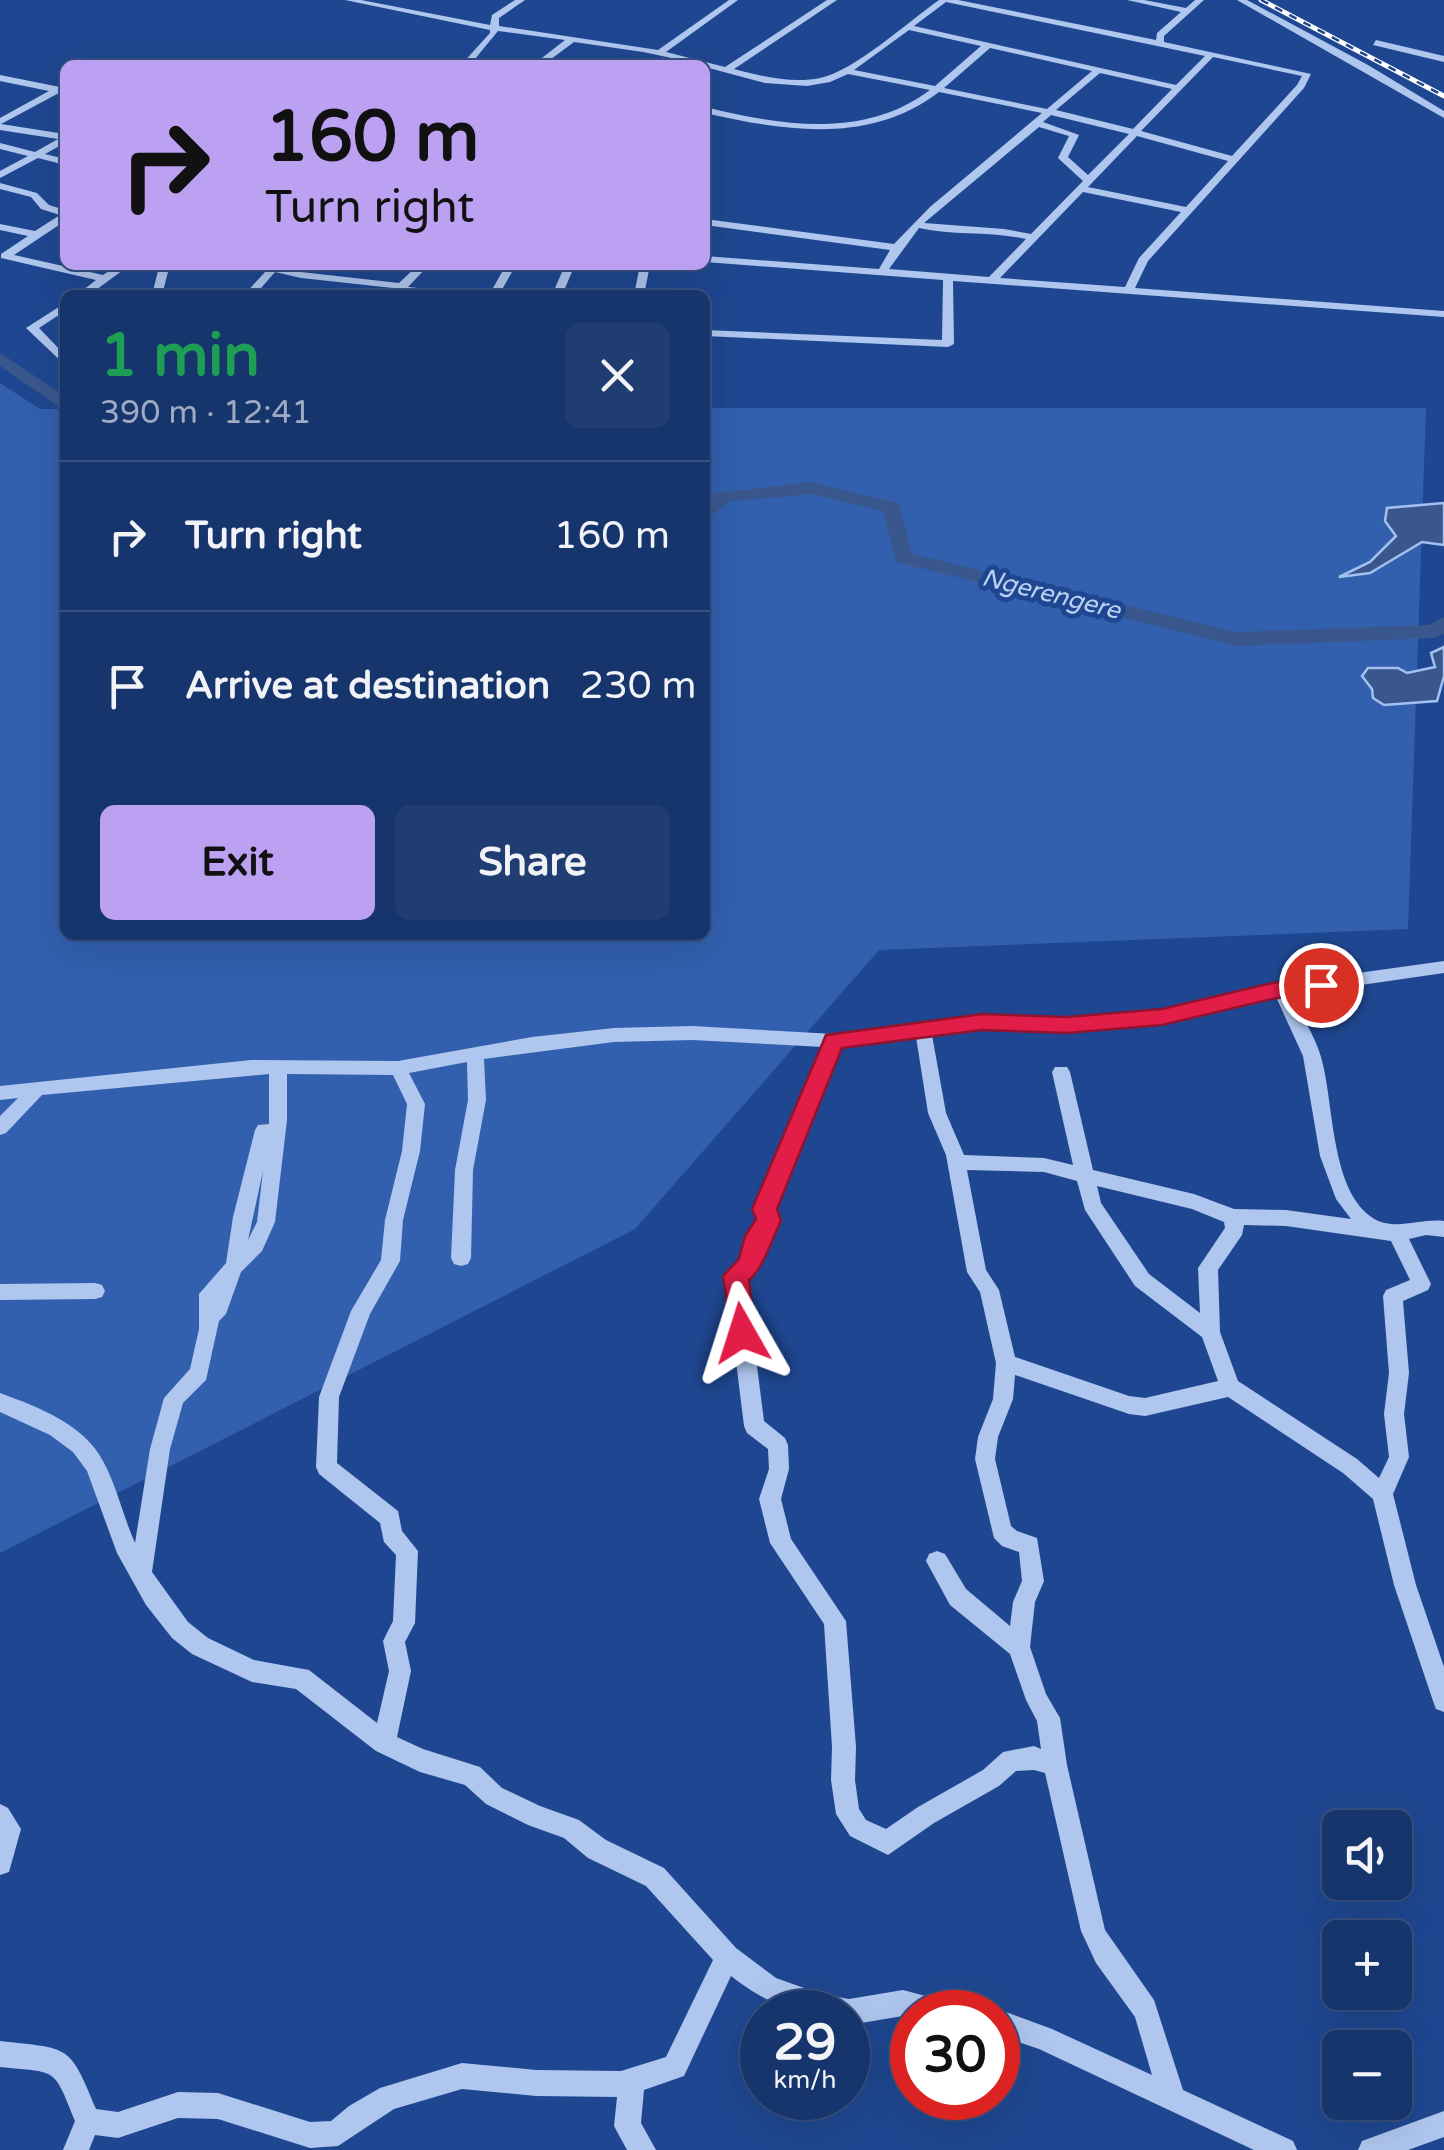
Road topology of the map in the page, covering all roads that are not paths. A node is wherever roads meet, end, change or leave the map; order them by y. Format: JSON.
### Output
{"nodes":[{"id":1,"x":349,"y":0,"type":"edge"},
{"id":2,"x":521,"y":0,"type":"edge"},
{"id":3,"x":734,"y":0,"type":"edge"},
{"id":4,"x":833,"y":0,"type":"edge"},
{"id":5,"x":945,"y":0,"type":"edge"},
{"id":6,"x":1131,"y":0,"type":"edge"},
{"id":7,"x":1200,"y":0,"type":"edge"},
{"id":8,"x":1241,"y":0,"type":"edge"},
{"id":9,"x":1024,"y":2,"type":"edge"},
{"id":10,"x":1005,"y":12,"type":"junction"},
{"id":11,"x":1187,"y":12,"type":"junction"},
{"id":12,"x":495,"y":22,"type":"junction"},
{"id":13,"x":907,"y":27,"type":"junction"},
{"id":14,"x":574,"y":38,"type":"junction"},
{"id":15,"x":1160,"y":39,"type":"junction"},
{"id":16,"x":1376,"y":43,"type":"dead end"},
{"id":17,"x":988,"y":46,"type":"junction"},
{"id":18,"x":661,"y":52,"type":"junction"},
{"id":19,"x":1211,"y":54,"type":"junction"},
{"id":20,"x":469,"y":60,"type":"edge"},
{"id":21,"x":543,"y":60,"type":"edge"},
{"id":22,"x":690,"y":60,"type":"edge"},
{"id":23,"x":1444,"y":60,"type":"edge"},
{"id":24,"x":710,"y":65,"type":"edge"},
{"id":25,"x":727,"y":70,"type":"junction"},
{"id":26,"x":1100,"y":70,"type":"junction"},
{"id":27,"x":847,"y":71,"type":"junction"},
{"id":28,"x":0,"y":78,"type":"edge"},
{"id":29,"x":938,"y":88,"type":"junction"},
{"id":30,"x":1179,"y":88,"type":"junction"},
{"id":31,"x":60,"y":91,"type":"edge"},
{"id":32,"x":60,"y":92,"type":"edge"},
{"id":33,"x":1047,"y":110,"type":"junction"},
{"id":34,"x":710,"y":111,"type":"edge"},
{"id":35,"x":1444,"y":115,"type":"edge"},
{"id":36,"x":1037,"y":123,"type":"junction"},
{"id":37,"x":0,"y":124,"type":"edge"},
{"id":38,"x":1135,"y":132,"type":"junction"},
{"id":39,"x":60,"y":137,"type":"edge"},
{"id":40,"x":60,"y":141,"type":"edge"},
{"id":41,"x":0,"y":146,"type":"edge"},
{"id":42,"x":37,"y":156,"type":"junction"},
{"id":43,"x":1234,"y":160,"type":"junction"},
{"id":44,"x":60,"y":161,"type":"edge"},
{"id":45,"x":0,"y":175,"type":"edge"},
{"id":46,"x":1086,"y":185,"type":"junction"},
{"id":47,"x":0,"y":186,"type":"edge"},
{"id":48,"x":1187,"y":210,"type":"junction"},
{"id":49,"x":60,"y":212,"type":"edge"},
{"id":50,"x":60,"y":217,"type":"edge"},
{"id":51,"x":710,"y":225,"type":"edge"},
{"id":52,"x":918,"y":225,"type":"junction"},
{"id":53,"x":0,"y":226,"type":"edge"},
{"id":54,"x":34,"y":234,"type":"junction"},
{"id":55,"x":1034,"y":238,"type":"junction"},
{"id":56,"x":897,"y":248,"type":"junction"},
{"id":57,"x":710,"y":260,"type":"edge"},
{"id":58,"x":60,"y":269,"type":"edge"},
{"id":59,"x":62,"y":270,"type":"edge"},
{"id":60,"x":119,"y":270,"type":"edge"},
{"id":61,"x":288,"y":270,"type":"edge"},
{"id":62,"x":419,"y":270,"type":"edge"},
{"id":63,"x":882,"y":272,"type":"junction"},
{"id":64,"x":948,"y":279,"type":"junction"},
{"id":65,"x":104,"y":280,"type":"junction"},
{"id":66,"x":990,"y":282,"type":"junction"},
{"id":67,"x":89,"y":290,"type":"edge"},
{"id":68,"x":397,"y":290,"type":"edge"},
{"id":69,"x":1129,"y":290,"type":"junction"},
{"id":70,"x":60,"y":309,"type":"edge"},
{"id":71,"x":1444,"y":314,"type":"edge"},
{"id":72,"x":710,"y":334,"type":"edge"},
{"id":73,"x":60,"y":357,"type":"edge"},
{"id":74,"x":1444,"y":966,"type":"edge"},
{"id":75,"x":1282,"y":990,"type":"junction"},
{"id":76,"x":923,"y":1030,"type":"junction"},
{"id":77,"x":834,"y":1041,"type":"junction"},
{"id":78,"x":475,"y":1054,"type":"junction"},
{"id":79,"x":278,"y":1066,"type":"junction"},
{"id":80,"x":398,"y":1068,"type":"junction"},
{"id":81,"x":1061,"y":1072,"type":"dead end"},
{"id":82,"x":36,"y":1091,"type":"junction"},
{"id":83,"x":0,"y":1093,"type":"edge"},
{"id":84,"x":0,"y":1128,"type":"edge"},
{"id":85,"x":957,"y":1162,"type":"junction"},
{"id":86,"x":1086,"y":1178,"type":"junction"},
{"id":87,"x":1233,"y":1217,"type":"junction"},
{"id":88,"x":1444,"y":1229,"type":"edge"},
{"id":89,"x":1397,"y":1234,"type":"junction"},
{"id":90,"x":461,"y":1258,"type":"dead end"},
{"id":91,"x":235,"y":1264,"type":"junction"},
{"id":92,"x":95,"y":1291,"type":"dead end"},
{"id":93,"x":0,"y":1292,"type":"edge"},
{"id":94,"x":216,"y":1314,"type":"dead end"},
{"id":95,"x":1210,"y":1332,"type":"junction"},
{"id":96,"x":1006,"y":1364,"type":"junction"},
{"id":97,"x":1230,"y":1387,"type":"junction"},
{"id":98,"x":0,"y":1402,"type":"edge"},
{"id":99,"x":1382,"y":1494,"type":"junction"},
{"id":100,"x":937,"y":1561,"type":"dead end"},
{"id":101,"x":140,"y":1572,"type":"junction"},
{"id":102,"x":1020,"y":1647,"type":"junction"},
{"id":103,"x":1444,"y":1701,"type":"edge"},
{"id":104,"x":384,"y":1743,"type":"junction"},
{"id":105,"x":1055,"y":1765,"type":"junction"},
{"id":106,"x":0,"y":1816,"type":"edge"},
{"id":107,"x":0,"y":1863,"type":"edge"},
{"id":108,"x":727,"y":1957,"type":"junction"},
{"id":109,"x":890,"y":2005,"type":"edge"},
{"id":110,"x":1020,"y":2030,"type":"edge"},
{"id":111,"x":0,"y":2054,"type":"edge"},
{"id":112,"x":632,"y":2082,"type":"junction"},
{"id":113,"x":1174,"y":2099,"type":"junction"},
{"id":114,"x":88,"y":2120,"type":"junction"},
{"id":115,"x":1444,"y":2124,"type":"edge"},
{"id":116,"x":76,"y":2150,"type":"edge"},
{"id":117,"x":642,"y":2150,"type":"edge"},
{"id":118,"x":1284,"y":2150,"type":"edge"},
{"id":119,"x":1371,"y":2150,"type":"edge"}],
"edges":[{"from":1,"to":12,"type":"street"},
{"from":2,"to":12,"type":"street"},
{"from":3,"to":18,"type":"street"},
{"from":4,"to":25,"type":"street"},
{"from":5,"to":10,"type":"street"},
{"from":5,"to":13,"type":"street"},
{"from":6,"to":11,"type":"street"},
{"from":7,"to":11,"type":"street"},
{"from":8,"to":35,"type":"street"},
{"from":9,"to":10,"type":"street"},
{"from":10,"to":15,"type":"street"},
{"from":11,"to":15,"type":"street"},
{"from":12,"to":14,"type":"street"},
{"from":12,"to":20,"type":"street"},
{"from":13,"to":17,"type":"street"},
{"from":13,"to":27,"type":"street"},
{"from":14,"to":18,"type":"street"},
{"from":14,"to":21,"type":"street"},
{"from":15,"to":19,"type":"street"},
{"from":16,"to":23,"type":"street"},
{"from":17,"to":26,"type":"street"},
{"from":17,"to":29,"type":"street"},
{"from":18,"to":22,"type":"street"},
{"from":19,"to":30,"type":"street"},
{"from":19,"to":43,"type":"street"},
{"from":24,"to":25,"type":"street"},
{"from":25,"to":27,"type":"street"},
{"from":26,"to":30,"type":"street"},
{"from":26,"to":33,"type":"street"},
{"from":27,"to":29,"type":"street"},
{"from":28,"to":31,"type":"street"},
{"from":29,"to":33,"type":"street"},
{"from":29,"to":34,"type":"street"},
{"from":30,"to":38,"type":"street"},
{"from":32,"to":37,"type":"street"},
{"from":33,"to":36,"type":"street"},
{"from":33,"to":38,"type":"street"},
{"from":36,"to":46,"type":"street"},
{"from":36,"to":52,"type":"street"},
{"from":37,"to":39,"type":"street"},
{"from":38,"to":43,"type":"street"},
{"from":38,"to":46,"type":"street"},
{"from":40,"to":42,"type":"street"},
{"from":41,"to":42,"type":"street"},
{"from":42,"to":44,"type":"street"},
{"from":42,"to":45,"type":"street"},
{"from":43,"to":48,"type":"street"},
{"from":46,"to":48,"type":"street"},
{"from":46,"to":55,"type":"street"},
{"from":47,"to":49,"type":"street"},
{"from":48,"to":69,"type":"street"},
{"from":50,"to":54,"type":"street"},
{"from":51,"to":56,"type":"street"},
{"from":52,"to":55,"type":"street"},
{"from":52,"to":56,"type":"street"},
{"from":53,"to":54,"type":"street"},
{"from":54,"to":58,"type":"street"},
{"from":55,"to":66,"type":"street"},
{"from":56,"to":63,"type":"street"},
{"from":57,"to":63,"type":"street"},
{"from":59,"to":65,"type":"street"},
{"from":60,"to":65,"type":"street"},
{"from":61,"to":68,"type":"street"},
{"from":62,"to":68,"type":"street"},
{"from":63,"to":64,"type":"street"},
{"from":64,"to":66,"type":"street"},
{"from":64,"to":72,"type":"street"},
{"from":65,"to":67,"type":"street"},
{"from":66,"to":69,"type":"street"},
{"from":69,"to":71,"type":"street"},
{"from":70,"to":73,"type":"street"},
{"from":74,"to":75,"type":"street"},
{"from":75,"to":76,"type":"street"},
{"from":75,"to":89,"type":"street"},
{"from":76,"to":77,"type":"street"},
{"from":76,"to":85,"type":"street"},
{"from":77,"to":78,"type":"street"},
{"from":77,"to":105,"type":"street"},
{"from":78,"to":80,"type":"street"},
{"from":78,"to":90,"type":"street"},
{"from":79,"to":80,"type":"street"},
{"from":79,"to":82,"type":"street"},
{"from":79,"to":91,"type":"street"},
{"from":80,"to":104,"type":"street"},
{"from":81,"to":86,"type":"street"},
{"from":82,"to":83,"type":"street"},
{"from":82,"to":84,"type":"street"},
{"from":85,"to":86,"type":"street"},
{"from":85,"to":96,"type":"street"},
{"from":86,"to":87,"type":"street"},
{"from":86,"to":95,"type":"street"},
{"from":87,"to":89,"type":"street"},
{"from":87,"to":95,"type":"street"},
{"from":88,"to":89,"type":"street"},
{"from":89,"to":99,"type":"street"},
{"from":91,"to":94,"type":"street"},
{"from":91,"to":101,"type":"street"},
{"from":92,"to":93,"type":"street"},
{"from":95,"to":97,"type":"street"},
{"from":96,"to":97,"type":"street"},
{"from":96,"to":102,"type":"street"},
{"from":97,"to":99,"type":"street"},
{"from":98,"to":101,"type":"street"},
{"from":99,"to":103,"type":"street"},
{"from":100,"to":102,"type":"street"},
{"from":101,"to":104,"type":"street"},
{"from":102,"to":105,"type":"street"},
{"from":104,"to":108,"type":"street"},
{"from":105,"to":113,"type":"street"},
{"from":106,"to":107,"type":"street"},
{"from":108,"to":109,"type":"street"},
{"from":108,"to":112,"type":"street"},
{"from":110,"to":113,"type":"street"},
{"from":111,"to":114,"type":"street"},
{"from":112,"to":114,"type":"street"},
{"from":112,"to":117,"type":"street"},
{"from":113,"to":118,"type":"street"},
{"from":114,"to":116,"type":"street"},
{"from":115,"to":119,"type":"street"}]}
